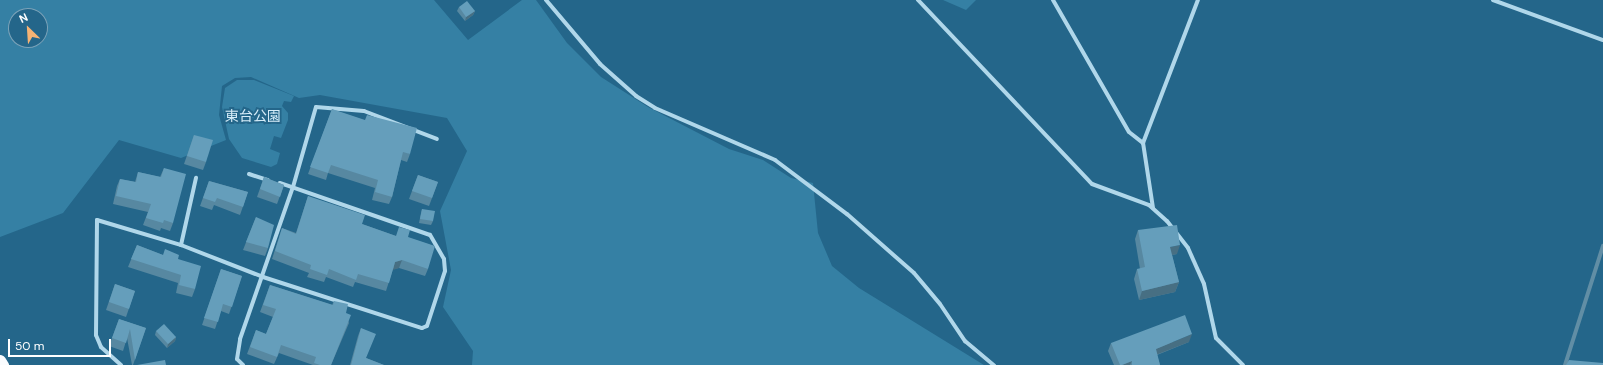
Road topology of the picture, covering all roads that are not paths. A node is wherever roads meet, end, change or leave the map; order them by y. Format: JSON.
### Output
{"nodes":[{"id":1,"x":546,"y":0,"type":"edge"},
{"id":2,"x":918,"y":0,"type":"edge"},
{"id":3,"x":1053,"y":0,"type":"edge"},
{"id":4,"x":1198,"y":0,"type":"edge"},
{"id":5,"x":1493,"y":0,"type":"edge"},
{"id":6,"x":1603,"y":40,"type":"edge"},
{"id":7,"x":437,"y":139,"type":"dead end"},
{"id":8,"x":1143,"y":143,"type":"junction"},
{"id":9,"x":250,"y":174,"type":"dead end"},
{"id":10,"x":196,"y":178,"type":"dead end"},
{"id":11,"x":293,"y":187,"type":"junction"},
{"id":12,"x":1153,"y":208,"type":"junction"},
{"id":13,"x":180,"y":245,"type":"junction"},
{"id":14,"x":263,"y":277,"type":"junction"},
{"id":15,"x":0,"y":360,"type":"edge"},
{"id":16,"x":3,"y":365,"type":"edge"},
{"id":17,"x":121,"y":365,"type":"edge"},
{"id":18,"x":243,"y":365,"type":"edge"},
{"id":19,"x":994,"y":365,"type":"edge"},
{"id":20,"x":1243,"y":365,"type":"edge"}],
"edges":[{"from":1,"to":19,"type":"street"},
{"from":2,"to":12,"type":"street"},
{"from":3,"to":8,"type":"street"},
{"from":4,"to":8,"type":"street"},
{"from":5,"to":6,"type":"street"},
{"from":7,"to":11,"type":"street"},
{"from":8,"to":12,"type":"street"},
{"from":9,"to":11,"type":"street"},
{"from":10,"to":13,"type":"street"},
{"from":11,"to":14,"type":"street"},
{"from":11,"to":14,"type":"street"},
{"from":12,"to":20,"type":"street"},
{"from":13,"to":14,"type":"street"},
{"from":13,"to":17,"type":"street"},
{"from":14,"to":18,"type":"street"},
{"from":15,"to":16,"type":"highway"}]}
